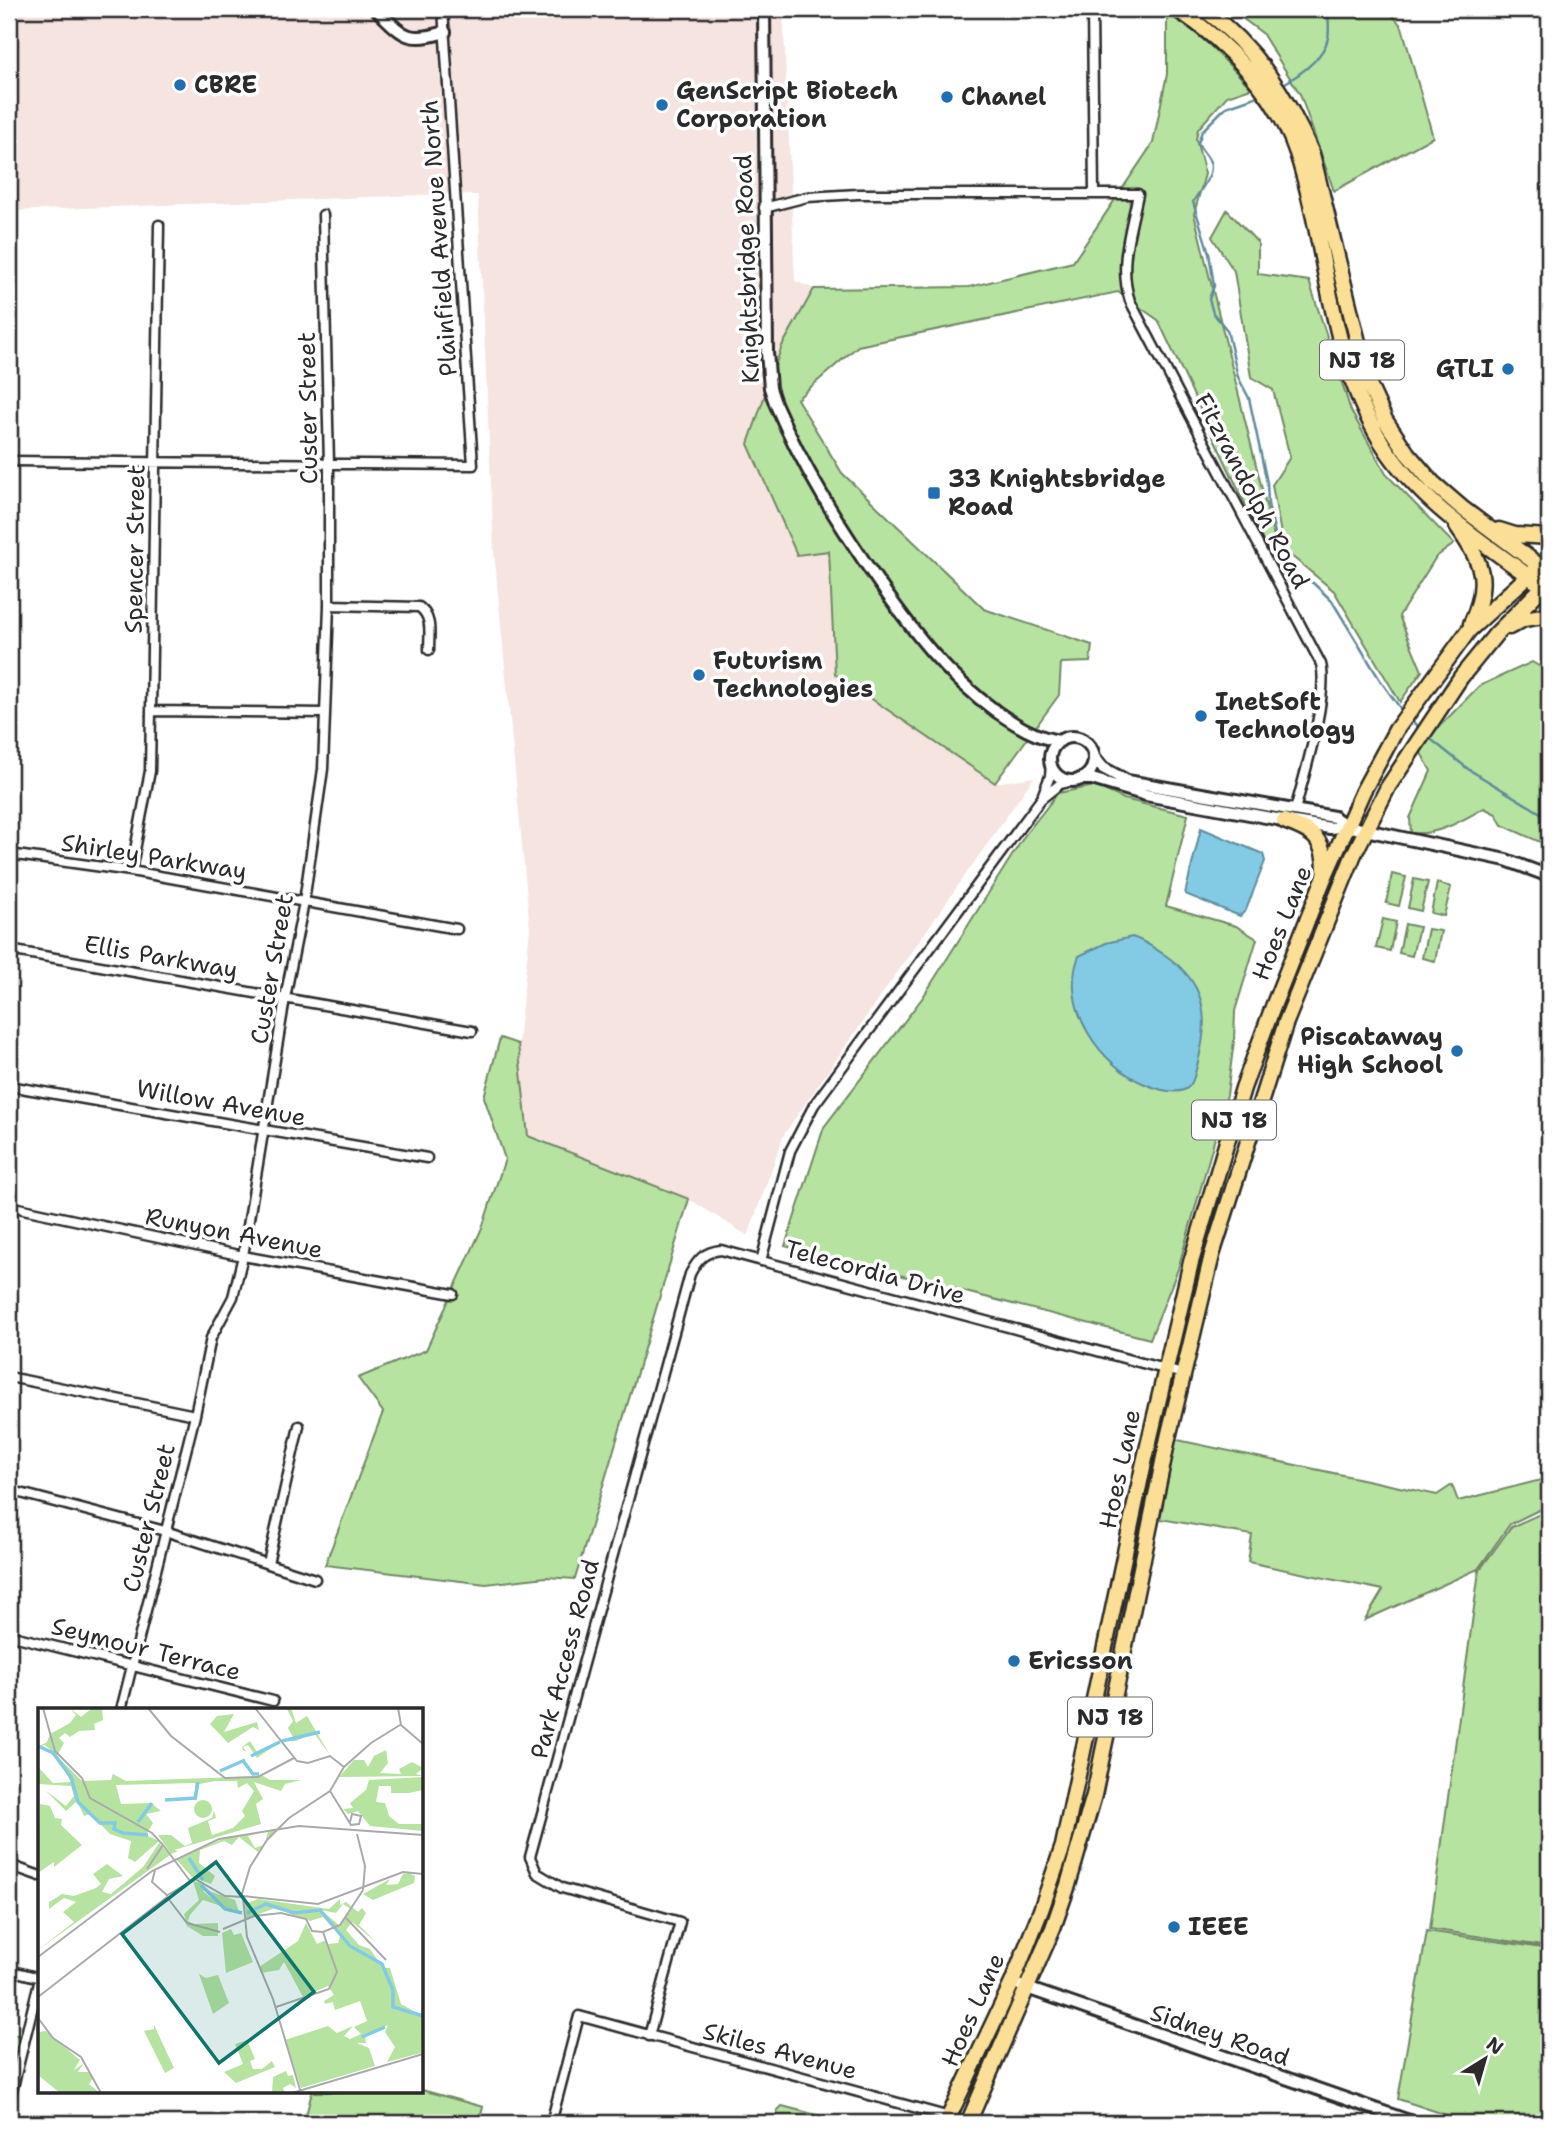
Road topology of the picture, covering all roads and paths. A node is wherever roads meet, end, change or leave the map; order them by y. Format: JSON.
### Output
{"nodes":[{"id":1,"x":376,"y":9,"type":"edge"},
{"id":2,"x":443,"y":9,"type":"edge"},
{"id":3,"x":764,"y":9,"type":"edge"},
{"id":4,"x":1092,"y":9,"type":"edge"},
{"id":5,"x":1177,"y":9,"type":"edge"},
{"id":6,"x":1205,"y":9,"type":"edge"},
{"id":7,"x":445,"y":32,"type":"junction"},
{"id":8,"x":1265,"y":80,"type":"junction"},
{"id":9,"x":1276,"y":97,"type":"junction"},
{"id":10,"x":1094,"y":194,"type":"junction"},
{"id":11,"x":764,"y":208,"type":"junction"},
{"id":12,"x":323,"y":215,"type":"dead end"},
{"id":13,"x":159,"y":225,"type":"dead end"},
{"id":14,"x":156,"y":460,"type":"junction"},
{"id":15,"x":9,"y":461,"type":"edge"},
{"id":16,"x":329,"y":464,"type":"junction"},
{"id":17,"x":1448,"y":515,"type":"junction"},
{"id":18,"x":1488,"y":527,"type":"junction"},
{"id":19,"x":1549,"y":537,"type":"edge"},
{"id":20,"x":1528,"y":575,"type":"junction"},
{"id":21,"x":1547,"y":576,"type":"edge"},
{"id":22,"x":329,"y":606,"type":"junction"},
{"id":23,"x":1549,"y":615,"type":"edge"},
{"id":24,"x":1469,"y":630,"type":"junction"},
{"id":25,"x":1496,"y":634,"type":"junction"},
{"id":26,"x":429,"y":650,"type":"dead end"},
{"id":27,"x":152,"y":711,"type":"junction"},
{"id":28,"x":324,"y":713,"type":"junction"},
{"id":29,"x":1026,"y":730,"type":"junction"},
{"id":30,"x":1060,"y":741,"type":"junction"},
{"id":31,"x":1094,"y":757,"type":"junction"},
{"id":32,"x":1050,"y":761,"type":"junction"},
{"id":33,"x":1077,"y":780,"type":"junction"},
{"id":34,"x":1041,"y":799,"type":"junction"},
{"id":35,"x":1290,"y":815,"type":"junction"},
{"id":36,"x":1347,"y":826,"type":"junction"},
{"id":37,"x":1365,"y":831,"type":"junction"},
{"id":38,"x":9,"y":854,"type":"edge"},
{"id":39,"x":131,"y":871,"type":"junction"},
{"id":40,"x":1549,"y":876,"type":"edge"},
{"id":41,"x":1324,"y":878,"type":"junction"},
{"id":42,"x":304,"y":902,"type":"junction"},
{"id":43,"x":457,"y":929,"type":"dead end"},
{"id":44,"x":9,"y":950,"type":"edge"},
{"id":45,"x":285,"y":998,"type":"junction"},
{"id":46,"x":472,"y":1031,"type":"dead end"},
{"id":47,"x":9,"y":1086,"type":"edge"},
{"id":48,"x":264,"y":1130,"type":"junction"},
{"id":49,"x":427,"y":1158,"type":"dead end"},
{"id":50,"x":9,"y":1206,"type":"edge"},
{"id":51,"x":243,"y":1256,"type":"junction"},
{"id":52,"x":761,"y":1261,"type":"junction"},
{"id":53,"x":453,"y":1294,"type":"dead end"},
{"id":54,"x":1165,"y":1369,"type":"junction"},
{"id":55,"x":1183,"y":1374,"type":"junction"},
{"id":56,"x":9,"y":1377,"type":"edge"},
{"id":57,"x":195,"y":1415,"type":"junction"},
{"id":58,"x":299,"y":1426,"type":"dead end"},
{"id":59,"x":9,"y":1490,"type":"edge"},
{"id":60,"x":164,"y":1531,"type":"junction"},
{"id":61,"x":268,"y":1563,"type":"junction"},
{"id":62,"x":314,"y":1579,"type":"dead end"},
{"id":63,"x":9,"y":1635,"type":"edge"},
{"id":64,"x":133,"y":1664,"type":"junction"},
{"id":65,"x":273,"y":1701,"type":"dead end"},
{"id":66,"x":122,"y":1708,"type":"edge"},
{"id":67,"x":9,"y":1865,"type":"edge"},
{"id":68,"x":38,"y":1875,"type":"edge"},
{"id":69,"x":9,"y":1969,"type":"edge"},
{"id":70,"x":38,"y":1977,"type":"edge"},
{"id":71,"x":1012,"y":1983,"type":"junction"},
{"id":72,"x":38,"y":1986,"type":"edge"},
{"id":73,"x":1028,"y":1989,"type":"junction"},
{"id":74,"x":649,"y":2036,"type":"junction"},
{"id":75,"x":9,"y":2103,"type":"edge"},
{"id":76,"x":948,"y":2120,"type":"edge"},
{"id":77,"x":551,"y":2123,"type":"edge"},
{"id":78,"x":970,"y":2123,"type":"edge"},
{"id":79,"x":1415,"y":2123,"type":"edge"}],
"edges":[{"from":1,"to":7,"type":"street"},
{"from":2,"to":7,"type":"street","name":"Plainfield Avenue North"},
{"from":3,"to":11,"type":"street","name":"Knightsbridge Road"},
{"from":4,"to":10,"type":"street"},
{"from":5,"to":8,"type":"highway","number":"NJ 18"},
{"from":6,"to":8,"type":"highway","number":"NJ 18"},
{"from":7,"to":16,"type":"street","name":"Plainfield Avenue North"},
{"from":8,"to":9,"type":"highway","number":"NJ 18"},
{"from":9,"to":17,"type":"highway","number":"NJ 18"},
{"from":9,"to":18,"type":"highway","number":"NJ 18"},
{"from":10,"to":11,"type":"street"},
{"from":10,"to":35,"type":"street","name":"Fitzrandolph Road"},
{"from":11,"to":29,"type":"street","name":"Knightsbridge Road"},
{"from":12,"to":16,"type":"street","name":"Custer Street"},
{"from":13,"to":14,"type":"street","name":"Spencer Street"},
{"from":14,"to":15,"type":"street"},
{"from":14,"to":16,"type":"street"},
{"from":14,"to":27,"type":"street","name":"Spencer Street"},
{"from":16,"to":22,"type":"street","name":"Custer Street"},
{"from":17,"to":20,"type":"highway"},
{"from":17,"to":24,"type":"highway","number":"NJ 18"},
{"from":18,"to":19,"type":"highway"},
{"from":18,"to":21,"type":"highway","number":"NJ 18"},
{"from":20,"to":21,"type":"highway"},
{"from":20,"to":24,"type":"highway"},
{"from":21,"to":25,"type":"highway","number":"NJ 18"},
{"from":22,"to":26,"type":"street"},
{"from":22,"to":28,"type":"street","name":"Custer Street"},
{"from":23,"to":25,"type":"highway"},
{"from":24,"to":36,"type":"highway","number":"NJ 18"},
{"from":25,"to":37,"type":"highway","number":"NJ 18"},
{"from":27,"to":28,"type":"street"},
{"from":27,"to":39,"type":"street","name":"Spencer Street"},
{"from":28,"to":42,"type":"street","name":"Custer Street"},
{"from":29,"to":30,"type":"street","name":"Knightsbridge Road"},
{"from":29,"to":32,"type":"street","name":"Knightsbridge Road"},
{"from":30,"to":31,"type":"street"},
{"from":30,"to":32,"type":"street"},
{"from":31,"to":33,"type":"street"},
{"from":31,"to":35,"type":"street"},
{"from":32,"to":33,"type":"street"},
{"from":32,"to":34,"type":"street","name":"Telecordia Drive"},
{"from":33,"to":34,"type":"street","name":"Telecordia Drive"},
{"from":33,"to":35,"type":"street"},
{"from":34,"to":52,"type":"street","name":"Telecordia Drive"},
{"from":35,"to":36,"type":"street"},
{"from":35,"to":41,"type":"highway"},
{"from":36,"to":37,"type":"street"},
{"from":36,"to":41,"type":"highway","name":"Hoes Lane","number":"NJ 18"},
{"from":37,"to":40,"type":"street"},
{"from":37,"to":55,"type":"highway","name":"Hoes Lane","number":"NJ 18"},
{"from":38,"to":39,"type":"street","name":"Shirley Parkway"},
{"from":39,"to":42,"type":"street","name":"Shirley Parkway"},
{"from":41,"to":54,"type":"highway","name":"Hoes Lane","number":"NJ 18"},
{"from":42,"to":43,"type":"street","name":"Shirley Parkway"},
{"from":42,"to":45,"type":"street","name":"Custer Street"},
{"from":44,"to":45,"type":"street","name":"Ellis Parkway"},
{"from":45,"to":46,"type":"street","name":"Ellis Parkway"},
{"from":45,"to":48,"type":"street","name":"Custer Street"},
{"from":47,"to":48,"type":"street","name":"Willow Avenue"},
{"from":48,"to":49,"type":"street","name":"Willow Avenue"},
{"from":48,"to":51,"type":"street","name":"Custer Street"},
{"from":50,"to":51,"type":"street","name":"Runyon Avenue"},
{"from":51,"to":53,"type":"street","name":"Runyon Avenue"},
{"from":51,"to":57,"type":"street","name":"Custer Street"},
{"from":52,"to":54,"type":"street","name":"Telecordia Drive"},
{"from":52,"to":74,"type":"street","name":"Park Access Road"},
{"from":54,"to":55,"type":"street","name":"Telecordia Drive"},
{"from":54,"to":71,"type":"highway","name":"Hoes Lane","number":"NJ 18"},
{"from":55,"to":73,"type":"highway","name":"Hoes Lane","number":"NJ 18"},
{"from":56,"to":57,"type":"street"},
{"from":57,"to":60,"type":"street","name":"Custer Street"},
{"from":58,"to":61,"type":"street"},
{"from":59,"to":60,"type":"street"},
{"from":60,"to":61,"type":"street"},
{"from":60,"to":64,"type":"street","name":"Custer Street"},
{"from":61,"to":62,"type":"street"},
{"from":63,"to":64,"type":"street","name":"Seymour Terrace"},
{"from":64,"to":65,"type":"street","name":"Seymour Terrace"},
{"from":64,"to":66,"type":"street","name":"Custer Street"},
{"from":67,"to":68,"type":"street"},
{"from":69,"to":70,"type":"street"},
{"from":71,"to":73,"type":"street","name":"Sidney Road"},
{"from":71,"to":76,"type":"highway","name":"Hoes Lane","number":"NJ 18"},
{"from":72,"to":75,"type":"street"},
{"from":73,"to":78,"type":"highway","name":"Hoes Lane","number":"NJ 18"},
{"from":73,"to":79,"type":"street","name":"Sidney Road"},
{"from":74,"to":76,"type":"street","name":"Skiles Avenue"},
{"from":74,"to":77,"type":"street","name":"Skiles Avenue"},
{"from":76,"to":78,"type":"street","name":"Skiles Avenue"}]}
